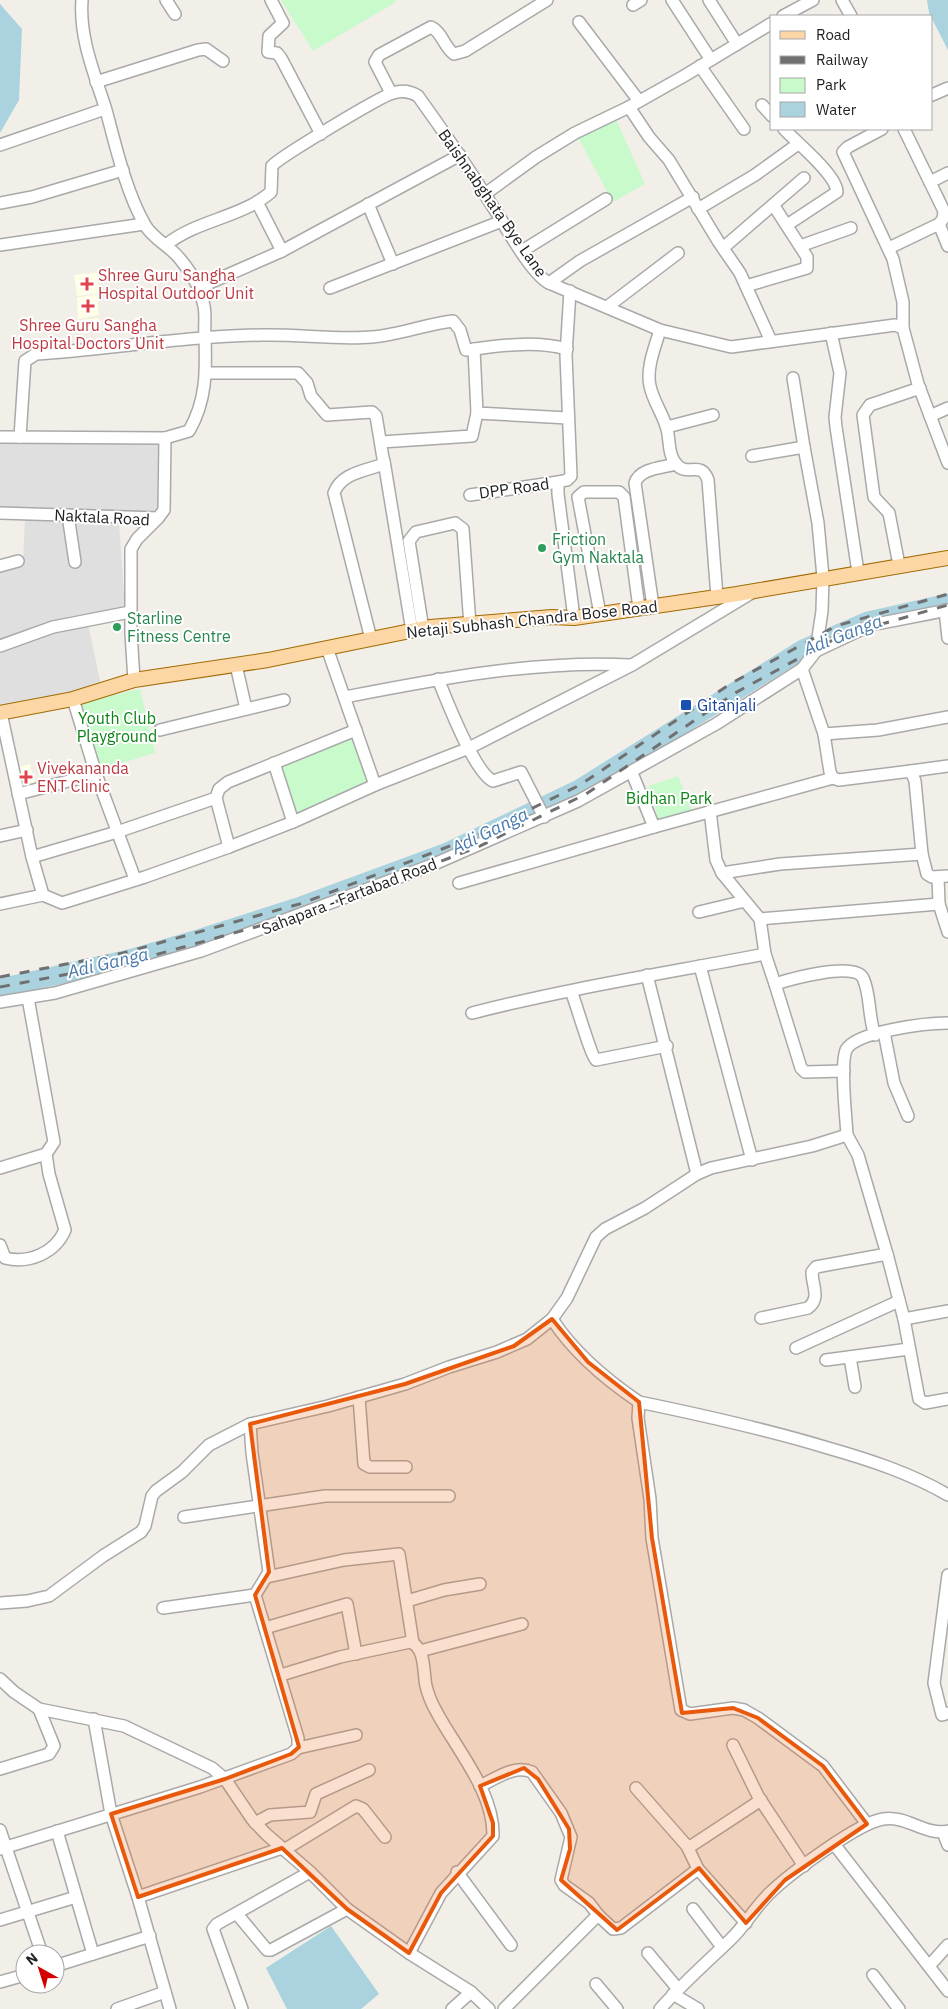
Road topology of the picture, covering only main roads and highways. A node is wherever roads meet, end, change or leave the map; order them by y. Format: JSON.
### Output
{"nodes":[{"id":1,"x":948,"y":558,"type":"edge"},
{"id":2,"x":1,"y":713,"type":"edge"}],
"edges":[{"from":1,"to":2,"type":"main road","name":"Netaji Subhash Chandra Bose Road"}]}
